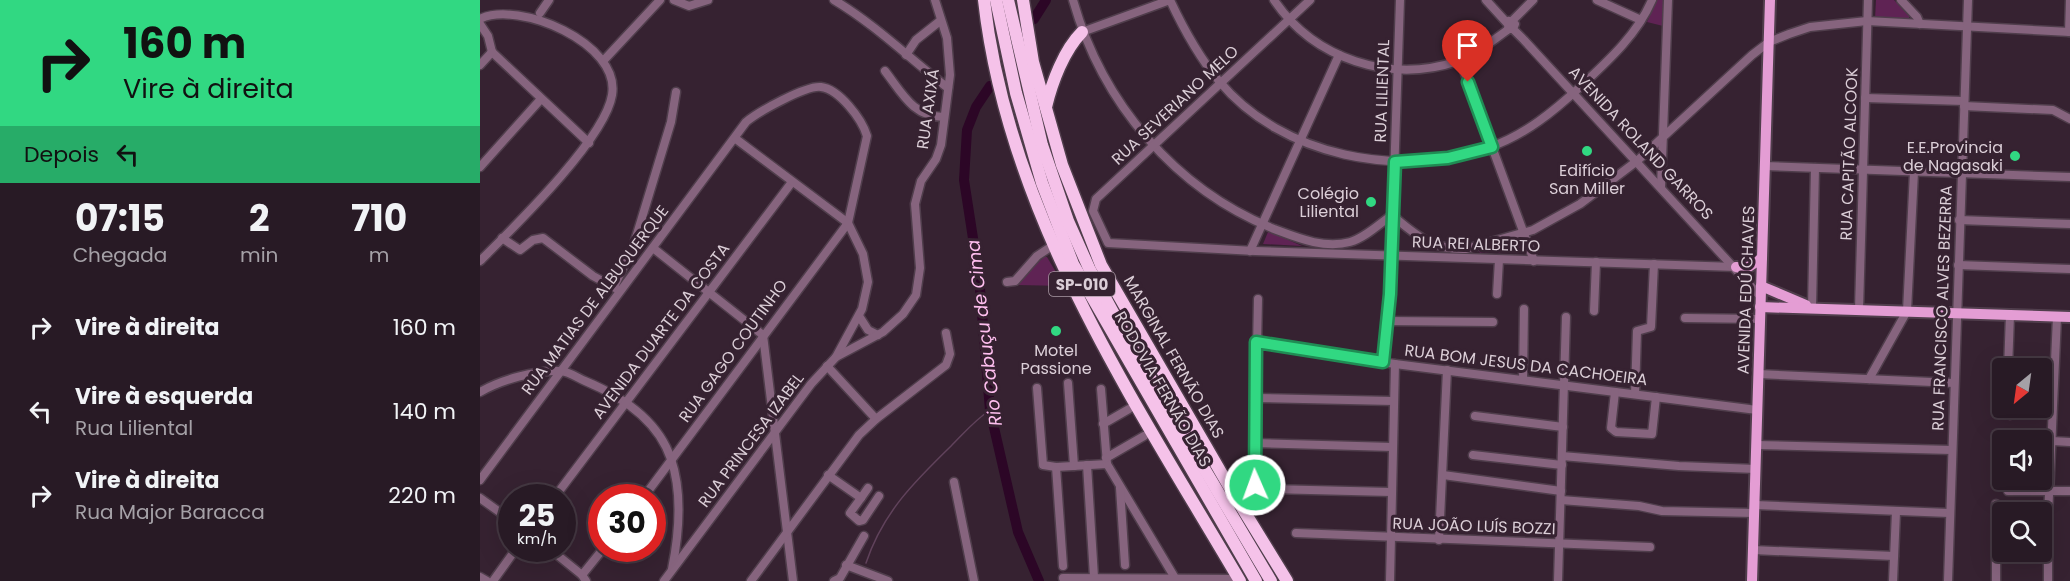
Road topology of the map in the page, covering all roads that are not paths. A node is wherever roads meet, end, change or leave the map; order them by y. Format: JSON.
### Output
{"nodes":[{"id":1,"x":549,"y":0,"type":"edge"},
{"id":2,"x":660,"y":0,"type":"edge"},
{"id":3,"x":674,"y":0,"type":"edge"},
{"id":4,"x":708,"y":0,"type":"edge"},
{"id":5,"x":834,"y":0,"type":"edge"},
{"id":6,"x":934,"y":0,"type":"edge"},
{"id":7,"x":984,"y":0,"type":"edge"},
{"id":8,"x":996,"y":0,"type":"edge"},
{"id":9,"x":1008,"y":0,"type":"edge"},
{"id":10,"x":1023,"y":0,"type":"edge"},
{"id":11,"x":1073,"y":0,"type":"edge"},
{"id":12,"x":1170,"y":0,"type":"edge"},
{"id":13,"x":1274,"y":0,"type":"edge"},
{"id":14,"x":1310,"y":0,"type":"edge"},
{"id":15,"x":1400,"y":0,"type":"edge"},
{"id":16,"x":1486,"y":0,"type":"edge"},
{"id":17,"x":1533,"y":0,"type":"edge"},
{"id":18,"x":1597,"y":0,"type":"edge"},
{"id":19,"x":1653,"y":0,"type":"edge"},
{"id":20,"x":1668,"y":0,"type":"edge"},
{"id":21,"x":1770,"y":0,"type":"edge"},
{"id":22,"x":1868,"y":0,"type":"edge"},
{"id":23,"x":1901,"y":0,"type":"edge"},
{"id":24,"x":1968,"y":0,"type":"edge"},
{"id":25,"x":2070,"y":0,"type":"edge"},
{"id":26,"x":540,"y":13,"type":"junction"},
{"id":27,"x":1641,"y":20,"type":"junction"},
{"id":28,"x":480,"y":21,"type":"edge"},
{"id":29,"x":940,"y":21,"type":"junction"},
{"id":30,"x":1288,"y":21,"type":"junction"},
{"id":31,"x":1867,"y":21,"type":"junction"},
{"id":32,"x":1920,"y":24,"type":"junction"},
{"id":33,"x":1511,"y":25,"type":"junction"},
{"id":34,"x":1967,"y":27,"type":"junction"},
{"id":35,"x":1082,"y":32,"type":"junction"},
{"id":36,"x":2069,"y":32,"type":"edge"},
{"id":37,"x":1769,"y":42,"type":"junction"},
{"id":38,"x":492,"y":52,"type":"junction"},
{"id":39,"x":906,"y":55,"type":"junction"},
{"id":40,"x":1339,"y":55,"type":"junction"},
{"id":41,"x":605,"y":59,"type":"junction"},
{"id":42,"x":1460,"y":60,"type":"junction"},
{"id":43,"x":480,"y":65,"type":"edge"},
{"id":44,"x":1398,"y":70,"type":"junction"},
{"id":45,"x":885,"y":71,"type":"dead end"},
{"id":46,"x":1221,"y":83,"type":"junction"},
{"id":47,"x":948,"y":88,"type":"junction"},
{"id":48,"x":676,"y":92,"type":"dead end"},
{"id":49,"x":1573,"y":93,"type":"junction"},
{"id":50,"x":1865,"y":98,"type":"junction"},
{"id":51,"x":541,"y":99,"type":"junction"},
{"id":52,"x":1964,"y":103,"type":"junction"},
{"id":53,"x":1046,"y":108,"type":"junction"},
{"id":54,"x":944,"y":117,"type":"junction"},
{"id":55,"x":2067,"y":118,"type":"edge"},
{"id":56,"x":1662,"y":137,"type":"junction"},
{"id":57,"x":1300,"y":138,"type":"junction"},
{"id":58,"x":736,"y":139,"type":"junction"},
{"id":59,"x":589,"y":143,"type":"junction"},
{"id":60,"x":1152,"y":146,"type":"junction"},
{"id":61,"x":1492,"y":147,"type":"junction"},
{"id":62,"x":1636,"y":161,"type":"junction"},
{"id":63,"x":1395,"y":162,"type":"junction"},
{"id":64,"x":1764,"y":166,"type":"junction"},
{"id":65,"x":480,"y":167,"type":"edge"},
{"id":66,"x":1815,"y":168,"type":"junction"},
{"id":67,"x":1863,"y":170,"type":"junction"},
{"id":68,"x":1914,"y":172,"type":"junction"},
{"id":69,"x":1961,"y":173,"type":"junction"},
{"id":70,"x":2070,"y":177,"type":"edge"},
{"id":71,"x":792,"y":182,"type":"junction"},
{"id":72,"x":1661,"y":187,"type":"junction"},
{"id":73,"x":1392,"y":215,"type":"junction"},
{"id":74,"x":1959,"y":220,"type":"junction"},
{"id":75,"x":848,"y":223,"type":"junction"},
{"id":76,"x":1262,"y":224,"type":"junction"},
{"id":77,"x":2070,"y":224,"type":"edge"},
{"id":78,"x":1524,"y":233,"type":"junction"},
{"id":79,"x":502,"y":238,"type":"junction"},
{"id":80,"x":1108,"y":243,"type":"joint"},
{"id":81,"x":1052,"y":246,"type":"junction"},
{"id":82,"x":652,"y":248,"type":"junction"},
{"id":83,"x":1719,"y":249,"type":"junction"},
{"id":84,"x":1250,"y":251,"type":"junction"},
{"id":85,"x":1392,"y":256,"type":"junction"},
{"id":86,"x":1762,"y":258,"type":"junction"},
{"id":87,"x":1499,"y":260,"type":"junction"},
{"id":88,"x":480,"y":261,"type":"edge"},
{"id":89,"x":1534,"y":261,"type":"junction"},
{"id":90,"x":1596,"y":262,"type":"junction"},
{"id":91,"x":1654,"y":264,"type":"junction"},
{"id":92,"x":1958,"y":265,"type":"junction"},
{"id":93,"x":1709,"y":266,"type":"junction"},
{"id":94,"x":1736,"y":267,"type":"junction"},
{"id":95,"x":2070,"y":269,"type":"edge"},
{"id":96,"x":1007,"y":282,"type":"dead end"},
{"id":97,"x":617,"y":289,"type":"junction"},
{"id":98,"x":709,"y":293,"type":"junction"},
{"id":99,"x":1497,"y":294,"type":"dead end"},
{"id":100,"x":1760,"y":296,"type":"junction"},
{"id":101,"x":1258,"y":299,"type":"dead end"},
{"id":102,"x":1812,"y":308,"type":"junction"},
{"id":103,"x":1524,"y":309,"type":"dead end"},
{"id":104,"x":1859,"y":309,"type":"junction"},
{"id":105,"x":1594,"y":310,"type":"dead end"},
{"id":106,"x":1906,"y":310,"type":"junction"},
{"id":107,"x":1957,"y":312,"type":"junction"},
{"id":108,"x":859,"y":315,"type":"junction"},
{"id":109,"x":2010,"y":315,"type":"junction"},
{"id":110,"x":2057,"y":316,"type":"junction"},
{"id":111,"x":1566,"y":317,"type":"dead end"},
{"id":112,"x":2070,"y":317,"type":"edge"},
{"id":113,"x":1685,"y":318,"type":"dead end"},
{"id":114,"x":1760,"y":319,"type":"junction"},
{"id":115,"x":1387,"y":321,"type":"junction"},
{"id":116,"x":1493,"y":322,"type":"dead end"},
{"id":117,"x":945,"y":333,"type":"dead end"},
{"id":118,"x":763,"y":335,"type":"junction"},
{"id":119,"x":878,"y":335,"type":"junction"},
{"id":120,"x":1256,"y":342,"type":"junction"},
{"id":121,"x":836,"y":357,"type":"junction"},
{"id":122,"x":2008,"y":358,"type":"edge"},
{"id":123,"x":1383,"y":362,"type":"junction"},
{"id":124,"x":1395,"y":363,"type":"junction"},
{"id":125,"x":827,"y":366,"type":"junction"},
{"id":126,"x":1447,"y":370,"type":"junction"},
{"id":127,"x":561,"y":371,"type":"junction"},
{"id":128,"x":1758,"y":374,"type":"junction"},
{"id":129,"x":1869,"y":379,"type":"junction"},
{"id":130,"x":1523,"y":380,"type":"junction"},
{"id":131,"x":1068,"y":383,"type":"dead end"},
{"id":132,"x":1954,"y":383,"type":"junction"},
{"id":133,"x":1564,"y":386,"type":"junction"},
{"id":134,"x":1037,"y":388,"type":"dead end"},
{"id":135,"x":1101,"y":389,"type":"dead end"},
{"id":136,"x":480,"y":392,"type":"edge"},
{"id":137,"x":1615,"y":392,"type":"junction"},
{"id":138,"x":1635,"y":394,"type":"junction"},
{"id":139,"x":1656,"y":397,"type":"junction"},
{"id":140,"x":1255,"y":398,"type":"junction"},
{"id":141,"x":1393,"y":401,"type":"junction"},
{"id":142,"x":626,"y":402,"type":"junction"},
{"id":143,"x":1129,"y":409,"type":"dead end"},
{"id":144,"x":1757,"y":410,"type":"junction"},
{"id":145,"x":1474,"y":416,"type":"dead end"},
{"id":146,"x":876,"y":419,"type":"junction"},
{"id":147,"x":1102,"y":424,"type":"junction"},
{"id":148,"x":1563,"y":427,"type":"junction"},
{"id":149,"x":775,"y":433,"type":"junction"},
{"id":150,"x":1144,"y":436,"type":"dead end"},
{"id":151,"x":2052,"y":441,"type":"joint"},
{"id":152,"x":2070,"y":442,"type":"edge"},
{"id":153,"x":1254,"y":443,"type":"junction"},
{"id":154,"x":1756,"y":445,"type":"junction"},
{"id":155,"x":1392,"y":447,"type":"junction"},
{"id":156,"x":1952,"y":450,"type":"junction"},
{"id":157,"x":1473,"y":455,"type":"dead end"},
{"id":158,"x":672,"y":460,"type":"junction"},
{"id":159,"x":1562,"y":460,"type":"junction"},
{"id":160,"x":1106,"y":461,"type":"junction"},
{"id":161,"x":1087,"y":465,"type":"junction"},
{"id":162,"x":1074,"y":466,"type":"junction"},
{"id":163,"x":1056,"y":467,"type":"junction"},
{"id":164,"x":1756,"y":469,"type":"junction"},
{"id":165,"x":828,"y":475,"type":"junction"},
{"id":166,"x":1443,"y":475,"type":"junction"},
{"id":167,"x":480,"y":480,"type":"edge"},
{"id":168,"x":954,"y":482,"type":"dead end"},
{"id":169,"x":564,"y":484,"type":"edge"},
{"id":170,"x":654,"y":484,"type":"edge"},
{"id":171,"x":1119,"y":485,"type":"junction"},
{"id":172,"x":2049,"y":490,"type":"joint"},
{"id":173,"x":1561,"y":491,"type":"junction"},
{"id":174,"x":2070,"y":491,"type":"edge"},
{"id":175,"x":1391,"y":492,"type":"junction"},
{"id":176,"x":864,"y":494,"type":"junction"},
{"id":177,"x":480,"y":498,"type":"edge"},
{"id":178,"x":1561,"y":500,"type":"junction"},
{"id":179,"x":1754,"y":509,"type":"junction"},
{"id":180,"x":498,"y":511,"type":"edge"},
{"id":181,"x":1896,"y":512,"type":"junction"},
{"id":182,"x":1949,"y":513,"type":"junction"},
{"id":183,"x":786,"y":532,"type":"junction"},
{"id":184,"x":1296,"y":533,"type":"dead end"},
{"id":185,"x":864,"y":536,"type":"dead end"},
{"id":186,"x":1390,"y":538,"type":"junction"},
{"id":187,"x":1439,"y":540,"type":"junction"},
{"id":188,"x":1559,"y":545,"type":"junction"},
{"id":189,"x":1650,"y":548,"type":"dead end"},
{"id":190,"x":1753,"y":550,"type":"junction"},
{"id":191,"x":1894,"y":556,"type":"junction"},
{"id":192,"x":507,"y":562,"type":"edge"},
{"id":193,"x":565,"y":562,"type":"edge"},
{"id":194,"x":594,"y":562,"type":"edge"},
{"id":195,"x":1996,"y":562,"type":"edge"},
{"id":196,"x":846,"y":565,"type":"junction"},
{"id":197,"x":1125,"y":565,"type":"dead end"},
{"id":198,"x":1063,"y":566,"type":"dead end"},
{"id":199,"x":671,"y":571,"type":"junction"},
{"id":200,"x":480,"y":577,"type":"edge"},
{"id":201,"x":1094,"y":577,"type":"junction"},
{"id":202,"x":584,"y":578,"type":"edge"},
{"id":203,"x":1063,"y":578,"type":"dead end"},
{"id":204,"x":1175,"y":578,"type":"junction"},
{"id":205,"x":839,"y":580,"type":"edge"},
{"id":206,"x":1240,"y":580,"type":"edge"},
{"id":207,"x":487,"y":581,"type":"edge"},
{"id":208,"x":493,"y":581,"type":"edge"},
{"id":209,"x":664,"y":581,"type":"edge"},
{"id":210,"x":670,"y":581,"type":"edge"},
{"id":211,"x":751,"y":581,"type":"edge"},
{"id":212,"x":793,"y":581,"type":"edge"},
{"id":213,"x":888,"y":581,"type":"edge"},
{"id":214,"x":974,"y":581,"type":"edge"},
{"id":215,"x":1256,"y":581,"type":"edge"},
{"id":216,"x":1271,"y":581,"type":"edge"},
{"id":217,"x":1287,"y":581,"type":"edge"},
{"id":218,"x":1389,"y":581,"type":"edge"},
{"id":219,"x":1558,"y":581,"type":"edge"},
{"id":220,"x":1752,"y":581,"type":"edge"},
{"id":221,"x":1893,"y":581,"type":"edge"},
{"id":222,"x":1948,"y":581,"type":"edge"},
{"id":223,"x":1996,"y":581,"type":"edge"},
{"id":224,"x":2048,"y":581,"type":"edge"}],
"edges":[{"from":1,"to":26,"type":"street"},
{"from":2,"to":41,"type":"street"},
{"from":3,"to":4,"type":"street"},
{"from":5,"to":39,"type":"street"},
{"from":6,"to":29,"type":"street","name":"RUA AXIXÁ"},
{"from":7,"to":81,"type":"highway","number":"SP-010"},
{"from":8,"to":215,"type":"highway","name":"RODOVIA FERNÃO DIAS","number":"SP-010"},
{"from":9,"to":216,"type":"highway","name":"RODOVIA FERNÃO DIAS","number":"SP-010"},
{"from":10,"to":53,"type":"highway","name":"MARGINAL FERNÃO DIAS","number":"SP-010"},
{"from":11,"to":35,"type":"street"},
{"from":12,"to":35,"type":"street"},
{"from":12,"to":46,"type":"street"},
{"from":13,"to":30,"type":"street"},
{"from":14,"to":30,"type":"street","name":"RUA SEVERIANO MELO"},
{"from":15,"to":44,"type":"street","name":"RUA LILIENTAL"},
{"from":16,"to":33,"type":"street","name":"AVENIDA ROLAND GARROS"},
{"from":17,"to":33,"type":"street"},
{"from":18,"to":27,"type":"street"},
{"from":19,"to":27,"type":"street"},
{"from":20,"to":56,"type":"street"},
{"from":21,"to":37,"type":"main road","name":"AVENIDA EDÚ CHAVES"},
{"from":22,"to":31,"type":"street","name":"RUA CAPITÃO ALCOOK"},
{"from":23,"to":32,"type":"street"},
{"from":24,"to":34,"type":"street","name":"RUA FRANCISCO ALVES BEZERRA"},
{"from":25,"to":36,"type":"street"},
{"from":26,"to":28,"type":"street"},
{"from":26,"to":41,"type":"street"},
{"from":27,"to":49,"type":"street"},
{"from":28,"to":38,"type":"street"},
{"from":29,"to":39,"type":"street"},
{"from":29,"to":47,"type":"street","name":"RUA AXIXÁ"},
{"from":30,"to":40,"type":"street"},
{"from":30,"to":46,"type":"street","name":"RUA SEVERIANO MELO"},
{"from":31,"to":32,"type":"street"},
{"from":31,"to":37,"type":"street"},
{"from":31,"to":50,"type":"street","name":"RUA CAPITÃO ALCOOK"},
{"from":32,"to":34,"type":"street"},
{"from":33,"to":42,"type":"street"},
{"from":33,"to":49,"type":"street","name":"AVENIDA ROLAND GARROS"},
{"from":34,"to":36,"type":"street"},
{"from":34,"to":52,"type":"street","name":"RUA FRANCISCO ALVES BEZERRA"},
{"from":35,"to":53,"type":"highway"},
{"from":35,"to":60,"type":"street"},
{"from":37,"to":56,"type":"street"},
{"from":37,"to":64,"type":"main road","name":"AVENIDA EDÚ CHAVES"},
{"from":38,"to":43,"type":"street"},
{"from":38,"to":51,"type":"street"},
{"from":39,"to":47,"type":"street"},
{"from":40,"to":44,"type":"street"},
{"from":40,"to":57,"type":"street"},
{"from":41,"to":59,"type":"street"},
{"from":42,"to":44,"type":"street"},
{"from":42,"to":61,"type":"street"},
{"from":44,"to":63,"type":"street","name":"RUA LILIENTAL"},
{"from":45,"to":54,"type":"street"},
{"from":46,"to":57,"type":"street"},
{"from":46,"to":60,"type":"street","name":"RUA SEVERIANO MELO"},
{"from":47,"to":54,"type":"street","name":"RUA AXIXÁ"},
{"from":48,"to":97,"type":"street"},
{"from":49,"to":61,"type":"street"},
{"from":49,"to":62,"type":"street","name":"AVENIDA ROLAND GARROS"},
{"from":50,"to":52,"type":"street"},
{"from":50,"to":67,"type":"street","name":"RUA CAPITÃO ALCOOK"},
{"from":51,"to":59,"type":"street"},
{"from":51,"to":65,"type":"street"},
{"from":52,"to":55,"type":"street"},
{"from":52,"to":69,"type":"street","name":"RUA FRANCISCO ALVES BEZERRA"},
{"from":53,"to":217,"type":"highway","name":"MARGINAL FERNÃO DIAS","number":"SP-010"},
{"from":54,"to":119,"type":"street","name":"RUA AXIXÁ"},
{"from":56,"to":62,"type":"street"},
{"from":56,"to":72,"type":"street"},
{"from":57,"to":63,"type":"street"},
{"from":57,"to":76,"type":"street"},
{"from":58,"to":71,"type":"street"},
{"from":58,"to":75,"type":"street","name":"RUA MATIAS DE ALBUQUERQUE"},
{"from":58,"to":82,"type":"street","name":"RUA MATIAS DE ALBUQUERQUE"},
{"from":59,"to":79,"type":"street"},
{"from":60,"to":76,"type":"street"},
{"from":60,"to":80,"type":"street","name":"RUA SEVERIANO MELO"},
{"from":61,"to":63,"type":"street"},
{"from":61,"to":78,"type":"street"},
{"from":62,"to":72,"type":"street","name":"AVENIDA ROLAND GARROS"},
{"from":62,"to":78,"type":"street"},
{"from":63,"to":73,"type":"street","name":"RUA LILIENTAL"},
{"from":64,"to":66,"type":"street"},
{"from":64,"to":86,"type":"main road","name":"AVENIDA EDÚ CHAVES"},
{"from":66,"to":67,"type":"street"},
{"from":66,"to":102,"type":"street"},
{"from":67,"to":68,"type":"street"},
{"from":67,"to":104,"type":"street","name":"RUA CAPITÃO ALCOOK"},
{"from":68,"to":69,"type":"street"},
{"from":68,"to":106,"type":"street"},
{"from":69,"to":70,"type":"street"},
{"from":69,"to":74,"type":"street","name":"RUA FRANCISCO ALVES BEZERRA"},
{"from":71,"to":75,"type":"street"},
{"from":71,"to":98,"type":"street","name":"AVENIDA DUARTE DA COSTA"},
{"from":72,"to":83,"type":"street","name":"AVENIDA ROLAND GARROS"},
{"from":73,"to":76,"type":"street"},
{"from":73,"to":78,"type":"street"},
{"from":73,"to":85,"type":"street","name":"RUA LILIENTAL"},
{"from":74,"to":77,"type":"street"},
{"from":74,"to":92,"type":"street","name":"RUA FRANCISCO ALVES BEZERRA"},
{"from":75,"to":108,"type":"street","name":"RUA PRINCESA IZABEL"},
{"from":75,"to":118,"type":"street","name":"RUA GAGO COUTINHO"},
{"from":76,"to":84,"type":"street"},
{"from":78,"to":89,"type":"street"},
{"from":79,"to":88,"type":"street"},
{"from":79,"to":97,"type":"street"},
{"from":80,"to":84,"type":"street","name":"RUA REI ALBERTO"},
{"from":81,"to":96,"type":"street"},
{"from":81,"to":206,"type":"highway","number":"SP-010"},
{"from":82,"to":97,"type":"street","name":"RUA MATIAS DE ALBUQUERQUE"},
{"from":82,"to":98,"type":"street"},
{"from":83,"to":93,"type":"street"},
{"from":83,"to":94,"type":"street","name":"AVENIDA ROLAND GARROS"},
{"from":84,"to":85,"type":"street","name":"RUA REI ALBERTO"},
{"from":85,"to":87,"type":"street","name":"RUA REI ALBERTO"},
{"from":85,"to":115,"type":"street","name":"RUA LILIENTAL"},
{"from":86,"to":94,"type":"main road"},
{"from":86,"to":100,"type":"main road","name":"AVENIDA EDÚ CHAVES"},
{"from":87,"to":89,"type":"street","name":"RUA REI ALBERTO"},
{"from":87,"to":99,"type":"street"},
{"from":89,"to":90,"type":"street","name":"RUA REI ALBERTO"},
{"from":90,"to":91,"type":"street","name":"RUA REI ALBERTO"},
{"from":90,"to":105,"type":"street"},
{"from":91,"to":93,"type":"street","name":"RUA REI ALBERTO"},
{"from":91,"to":138,"type":"street"},
{"from":92,"to":95,"type":"street"},
{"from":92,"to":107,"type":"street","name":"RUA FRANCISCO ALVES BEZERRA"},
{"from":93,"to":94,"type":"street","name":"RUA REI ALBERTO"},
{"from":94,"to":100,"type":"street","name":"AVENIDA ROLAND GARROS"},
{"from":97,"to":127,"type":"street","name":"RUA MATIAS DE ALBUQUERQUE"},
{"from":98,"to":118,"type":"street"},
{"from":98,"to":142,"type":"street","name":"AVENIDA DUARTE DA COSTA"},
{"from":100,"to":102,"type":"main road","name":"AVENIDA ROLAND GARROS"},
{"from":100,"to":102,"type":"main road","name":"AVENIDA ROLAND GARROS"},
{"from":100,"to":114,"type":"main road","name":"AVENIDA EDÚ CHAVES"},
{"from":101,"to":120,"type":"street"},
{"from":102,"to":104,"type":"main road","name":"AVENIDA ROLAND GARROS"},
{"from":103,"to":130,"type":"street"},
{"from":104,"to":106,"type":"main road","name":"AVENIDA ROLAND GARROS"},
{"from":106,"to":107,"type":"main road","name":"AVENIDA ROLAND GARROS"},
{"from":106,"to":129,"type":"street"},
{"from":107,"to":109,"type":"main road","name":"AVENIDA ROLAND GARROS"},
{"from":107,"to":132,"type":"street","name":"RUA FRANCISCO ALVES BEZERRA"},
{"from":108,"to":119,"type":"street"},
{"from":108,"to":121,"type":"street","name":"RUA PRINCESA IZABEL"},
{"from":109,"to":110,"type":"main road","name":"AVENIDA ROLAND GARROS"},
{"from":109,"to":122,"type":"street"},
{"from":110,"to":112,"type":"main road","name":"AVENIDA ROLAND GARROS"},
{"from":110,"to":151,"type":"street"},
{"from":111,"to":133,"type":"street"},
{"from":113,"to":114,"type":"street"},
{"from":114,"to":128,"type":"main road","name":"AVENIDA EDÚ CHAVES"},
{"from":115,"to":116,"type":"street"},
{"from":115,"to":123,"type":"street","name":"RUA LILIENTAL"},
{"from":117,"to":146,"type":"street"},
{"from":118,"to":149,"type":"street"},
{"from":118,"to":158,"type":"street","name":"RUA GAGO COUTINHO"},
{"from":119,"to":121,"type":"street","name":"RUA AXIXÁ"},
{"from":120,"to":123,"type":"street","name":"RUA BOM JESUS DA CACHOEIRA"},
{"from":120,"to":140,"type":"street"},
{"from":121,"to":125,"type":"street","name":"RUA PRINCESA IZABEL"},
{"from":123,"to":124,"type":"street","name":"RUA BOM JESUS DA CACHOEIRA"},
{"from":124,"to":126,"type":"street","name":"RUA BOM JESUS DA CACHOEIRA"},
{"from":124,"to":141,"type":"street"},
{"from":125,"to":146,"type":"street"},
{"from":125,"to":149,"type":"street","name":"RUA PRINCESA IZABEL"},
{"from":126,"to":130,"type":"street","name":"RUA BOM JESUS DA CACHOEIRA"},
{"from":126,"to":166,"type":"street"},
{"from":127,"to":136,"type":"street"},
{"from":127,"to":142,"type":"street"},
{"from":127,"to":167,"type":"street","name":"RUA MATIAS DE ALBUQUERQUE"},
{"from":128,"to":129,"type":"street"},
{"from":128,"to":144,"type":"main road","name":"AVENIDA EDÚ CHAVES"},
{"from":129,"to":132,"type":"street"},
{"from":130,"to":133,"type":"street","name":"RUA BOM JESUS DA CACHOEIRA"},
{"from":131,"to":162,"type":"street"},
{"from":132,"to":156,"type":"street","name":"RUA FRANCISCO ALVES BEZERRA"},
{"from":133,"to":137,"type":"street","name":"RUA BOM JESUS DA CACHOEIRA"},
{"from":133,"to":148,"type":"street"},
{"from":134,"to":163,"type":"street"},
{"from":135,"to":147,"type":"street"},
{"from":137,"to":138,"type":"street","name":"RUA BOM JESUS DA CACHOEIRA"},
{"from":137,"to":139,"type":"street"},
{"from":138,"to":139,"type":"street","name":"RUA BOM JESUS DA CACHOEIRA"},
{"from":139,"to":144,"type":"street","name":"RUA BOM JESUS DA CACHOEIRA"},
{"from":140,"to":141,"type":"street"},
{"from":140,"to":153,"type":"street"},
{"from":141,"to":155,"type":"street"},
{"from":142,"to":158,"type":"street"},
{"from":142,"to":169,"type":"street","name":"AVENIDA DUARTE DA COSTA"},
{"from":143,"to":147,"type":"street"},
{"from":144,"to":154,"type":"main road","name":"AVENIDA EDÚ CHAVES"},
{"from":145,"to":148,"type":"street"},
{"from":146,"to":165,"type":"street"},
{"from":147,"to":160,"type":"street"},
{"from":148,"to":159,"type":"street"},
{"from":149,"to":183,"type":"street"},
{"from":149,"to":199,"type":"street","name":"RUA PRINCESA IZABEL"},
{"from":150,"to":160,"type":"street"},
{"from":151,"to":152,"type":"street"},
{"from":153,"to":155,"type":"street"},
{"from":153,"to":175,"type":"street"},
{"from":154,"to":156,"type":"street"},
{"from":154,"to":164,"type":"main road","name":"AVENIDA EDÚ CHAVES"},
{"from":155,"to":175,"type":"street"},
{"from":156,"to":182,"type":"street","name":"RUA FRANCISCO ALVES BEZERRA"},
{"from":157,"to":159,"type":"street"},
{"from":158,"to":170,"type":"street","name":"RUA GAGO COUTINHO"},
{"from":158,"to":199,"type":"street"},
{"from":159,"to":164,"type":"street"},
{"from":159,"to":173,"type":"street"},
{"from":160,"to":161,"type":"street"},
{"from":160,"to":171,"type":"street"},
{"from":161,"to":162,"type":"street"},
{"from":161,"to":201,"type":"street"},
{"from":162,"to":163,"type":"street"},
{"from":163,"to":198,"type":"street"},
{"from":164,"to":179,"type":"main road","name":"AVENIDA EDÚ CHAVES"},
{"from":165,"to":176,"type":"street"},
{"from":165,"to":183,"type":"street"},
{"from":166,"to":173,"type":"street"},
{"from":166,"to":187,"type":"street"},
{"from":168,"to":214,"type":"street"},
{"from":171,"to":197,"type":"street"},
{"from":171,"to":204,"type":"street"},
{"from":172,"to":174,"type":"street"},
{"from":172,"to":224,"type":"street"},
{"from":173,"to":178,"type":"street"},
{"from":175,"to":186,"type":"street"},
{"from":176,"to":176,"type":"street"},
{"from":177,"to":180,"type":"street"},
{"from":178,"to":179,"type":"street"},
{"from":178,"to":188,"type":"street"},
{"from":179,"to":181,"type":"street"},
{"from":179,"to":190,"type":"main road","name":"AVENIDA EDÚ CHAVES"},
{"from":181,"to":182,"type":"street"},
{"from":181,"to":191,"type":"street"},
{"from":182,"to":222,"type":"street","name":"RUA FRANCISCO ALVES BEZERRA"},
{"from":183,"to":211,"type":"street"},
{"from":183,"to":212,"type":"street"},
{"from":184,"to":186,"type":"street","name":"RUA JOÃO LUÍS BOZZI"},
{"from":185,"to":196,"type":"street"},
{"from":186,"to":187,"type":"street","name":"RUA JOÃO LUÍS BOZZI"},
{"from":186,"to":218,"type":"street"},
{"from":187,"to":188,"type":"street","name":"RUA JOÃO LUÍS BOZZI"},
{"from":188,"to":189,"type":"street","name":"RUA JOÃO LUÍS BOZZI"},
{"from":188,"to":219,"type":"street"},
{"from":190,"to":191,"type":"street"},
{"from":190,"to":220,"type":"main road","name":"AVENIDA EDÚ CHAVES"},
{"from":191,"to":221,"type":"street"},
{"from":192,"to":208,"type":"street"},
{"from":193,"to":202,"type":"street"},
{"from":194,"to":202,"type":"street"},
{"from":195,"to":223,"type":"street"},
{"from":196,"to":205,"type":"street"},
{"from":196,"to":213,"type":"street"},
{"from":199,"to":209,"type":"street","name":"RUA PRINCESA IZABEL"},
{"from":199,"to":210,"type":"street"},
{"from":200,"to":207,"type":"street"},
{"from":201,"to":203,"type":"street"},
{"from":201,"to":204,"type":"street"},
{"from":204,"to":206,"type":"street"}]}
